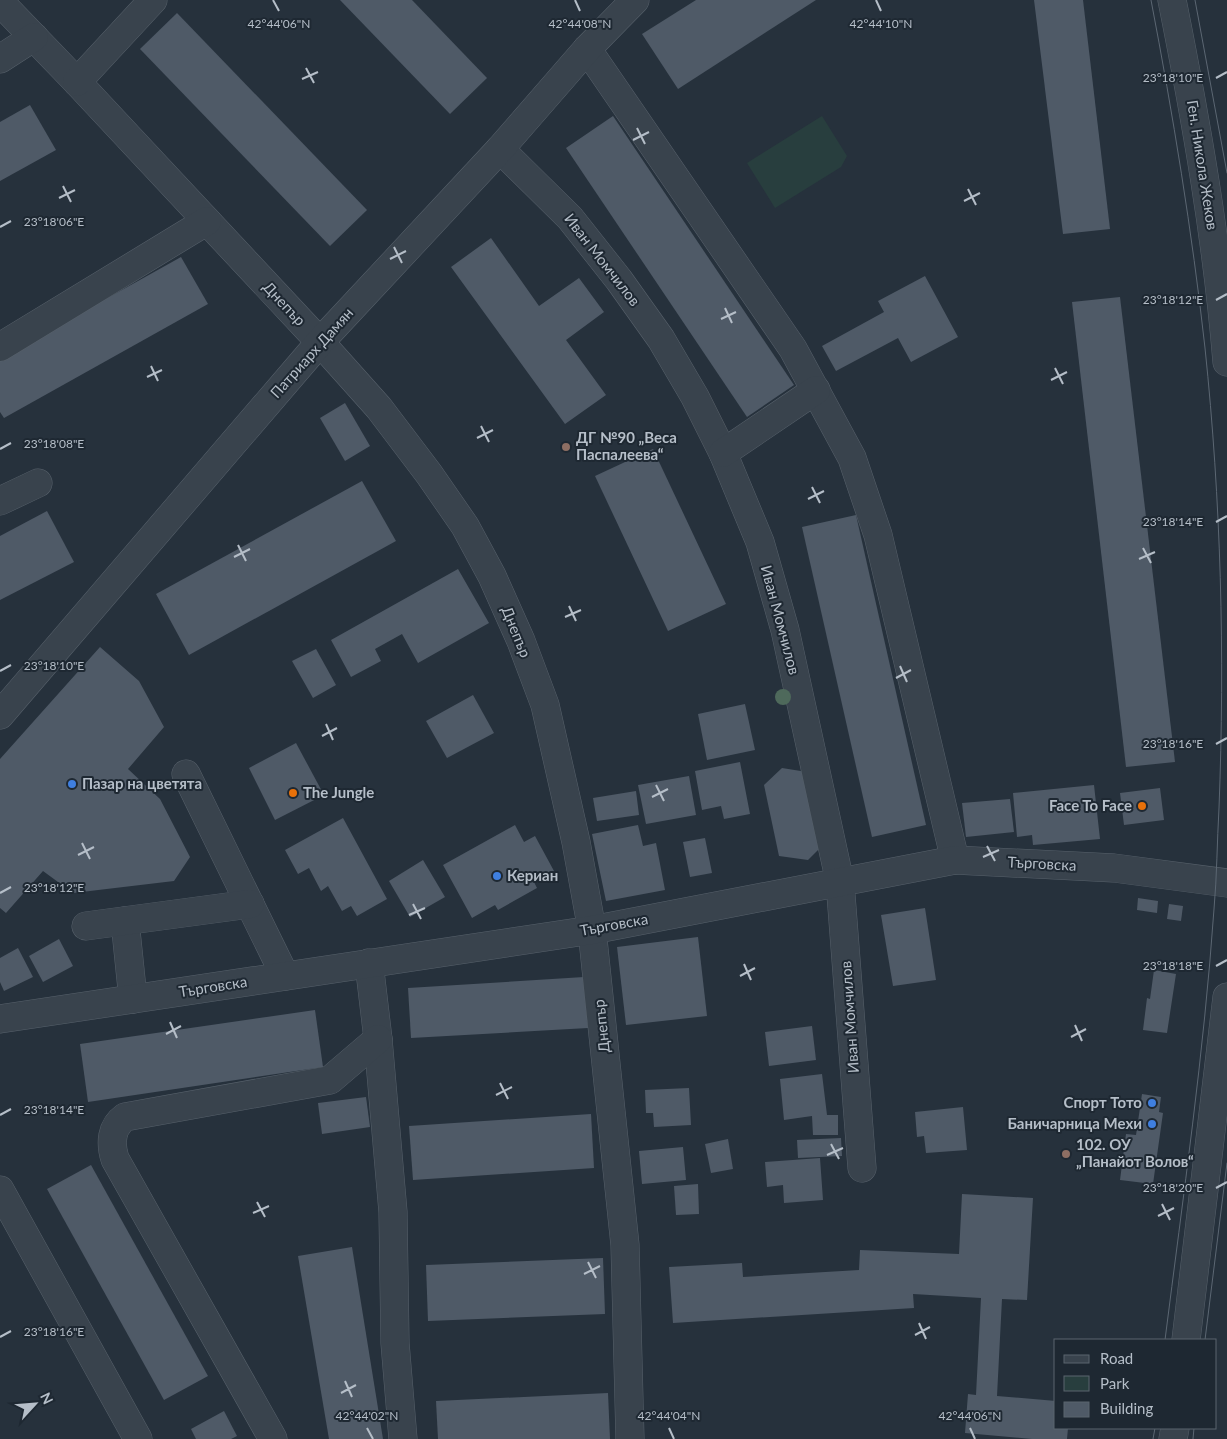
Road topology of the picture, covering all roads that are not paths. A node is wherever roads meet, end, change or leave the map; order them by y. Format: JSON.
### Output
{"nodes":[{"id":1,"x":153,"y":0,"type":"edge"},
{"id":2,"x":635,"y":0,"type":"edge"},
{"id":3,"x":1172,"y":0,"type":"edge"},
{"id":4,"x":0,"y":2,"type":"edge"},
{"id":5,"x":34,"y":38,"type":"junction"},
{"id":6,"x":587,"y":49,"type":"junction"},
{"id":7,"x":0,"y":58,"type":"edge"},
{"id":8,"x":77,"y":82,"type":"junction"},
{"id":9,"x":500,"y":149,"type":"junction"},
{"id":10,"x":207,"y":221,"type":"junction"},
{"id":11,"x":320,"y":342,"type":"junction"},
{"id":12,"x":0,"y":347,"type":"edge"},
{"id":13,"x":1227,"y":352,"type":"edge"},
{"id":14,"x":816,"y":390,"type":"junction"},
{"id":15,"x":723,"y":453,"type":"junction"},
{"id":16,"x":38,"y":483,"type":"dead end"},
{"id":17,"x":0,"y":501,"type":"edge"},
{"id":18,"x":0,"y":715,"type":"edge"},
{"id":19,"x":186,"y":774,"type":"dead end"},
{"id":20,"x":955,"y":860,"type":"junction"},
{"id":21,"x":840,"y":882,"type":"junction"},
{"id":22,"x":1227,"y":883,"type":"edge"},
{"id":23,"x":250,"y":904,"type":"junction"},
{"id":24,"x":125,"y":921,"type":"junction"},
{"id":25,"x":86,"y":926,"type":"dead end"},
{"id":26,"x":592,"y":930,"type":"junction"},
{"id":27,"x":369,"y":964,"type":"junction"},
{"id":28,"x":285,"y":976,"type":"junction"},
{"id":29,"x":1227,"y":997,"type":"edge"},
{"id":30,"x":134,"y":999,"type":"junction"},
{"id":31,"x":0,"y":1019,"type":"edge"},
{"id":32,"x":378,"y":1039,"type":"junction"},
{"id":33,"x":862,"y":1168,"type":"dead end"},
{"id":34,"x":0,"y":1190,"type":"edge"},
{"id":35,"x":1186,"y":1339,"type":"edge"},
{"id":36,"x":138,"y":1439,"type":"edge"},
{"id":37,"x":273,"y":1439,"type":"edge"},
{"id":38,"x":403,"y":1439,"type":"edge"},
{"id":39,"x":630,"y":1439,"type":"edge"}],
"edges":[{"from":1,"to":8,"type":"street"},
{"from":2,"to":6,"type":"street","name":"Патриарх Дамян"},
{"from":3,"to":13,"type":"street","name":"Ген. Никола Жеков"},
{"from":4,"to":5,"type":"street","name":"Днепър"},
{"from":5,"to":7,"type":"street"},
{"from":5,"to":8,"type":"street","name":"Днепър"},
{"from":6,"to":9,"type":"street","name":"Патриарх Дамян"},
{"from":6,"to":14,"type":"street"},
{"from":8,"to":10,"type":"street","name":"Днепър"},
{"from":9,"to":11,"type":"street","name":"Патриарх Дамян"},
{"from":9,"to":15,"type":"street","name":"Иван Момчилов"},
{"from":10,"to":11,"type":"street","name":"Днепър"},
{"from":10,"to":12,"type":"street"},
{"from":11,"to":18,"type":"street","name":"Патриарх Дамян"},
{"from":11,"to":26,"type":"street","name":"Днепър"},
{"from":14,"to":15,"type":"street"},
{"from":14,"to":20,"type":"street"},
{"from":15,"to":21,"type":"street","name":"Иван Момчилов"},
{"from":16,"to":17,"type":"street"},
{"from":19,"to":23,"type":"street"},
{"from":20,"to":21,"type":"street","name":"Търговска"},
{"from":20,"to":22,"type":"street","name":"Търговска"},
{"from":21,"to":26,"type":"street","name":"Търговска"},
{"from":21,"to":33,"type":"street","name":"Иван Момчилов"},
{"from":23,"to":24,"type":"street"},
{"from":23,"to":28,"type":"street"},
{"from":24,"to":25,"type":"street"},
{"from":24,"to":30,"type":"street"},
{"from":26,"to":27,"type":"street","name":"Търговска"},
{"from":26,"to":39,"type":"street","name":"Днепър"},
{"from":27,"to":28,"type":"street","name":"Търговска"},
{"from":27,"to":32,"type":"street"},
{"from":28,"to":30,"type":"street","name":"Търговска"},
{"from":29,"to":35,"type":"street"},
{"from":30,"to":31,"type":"street","name":"Търговска"},
{"from":32,"to":37,"type":"street"},
{"from":32,"to":38,"type":"street"},
{"from":34,"to":36,"type":"street"}]}
